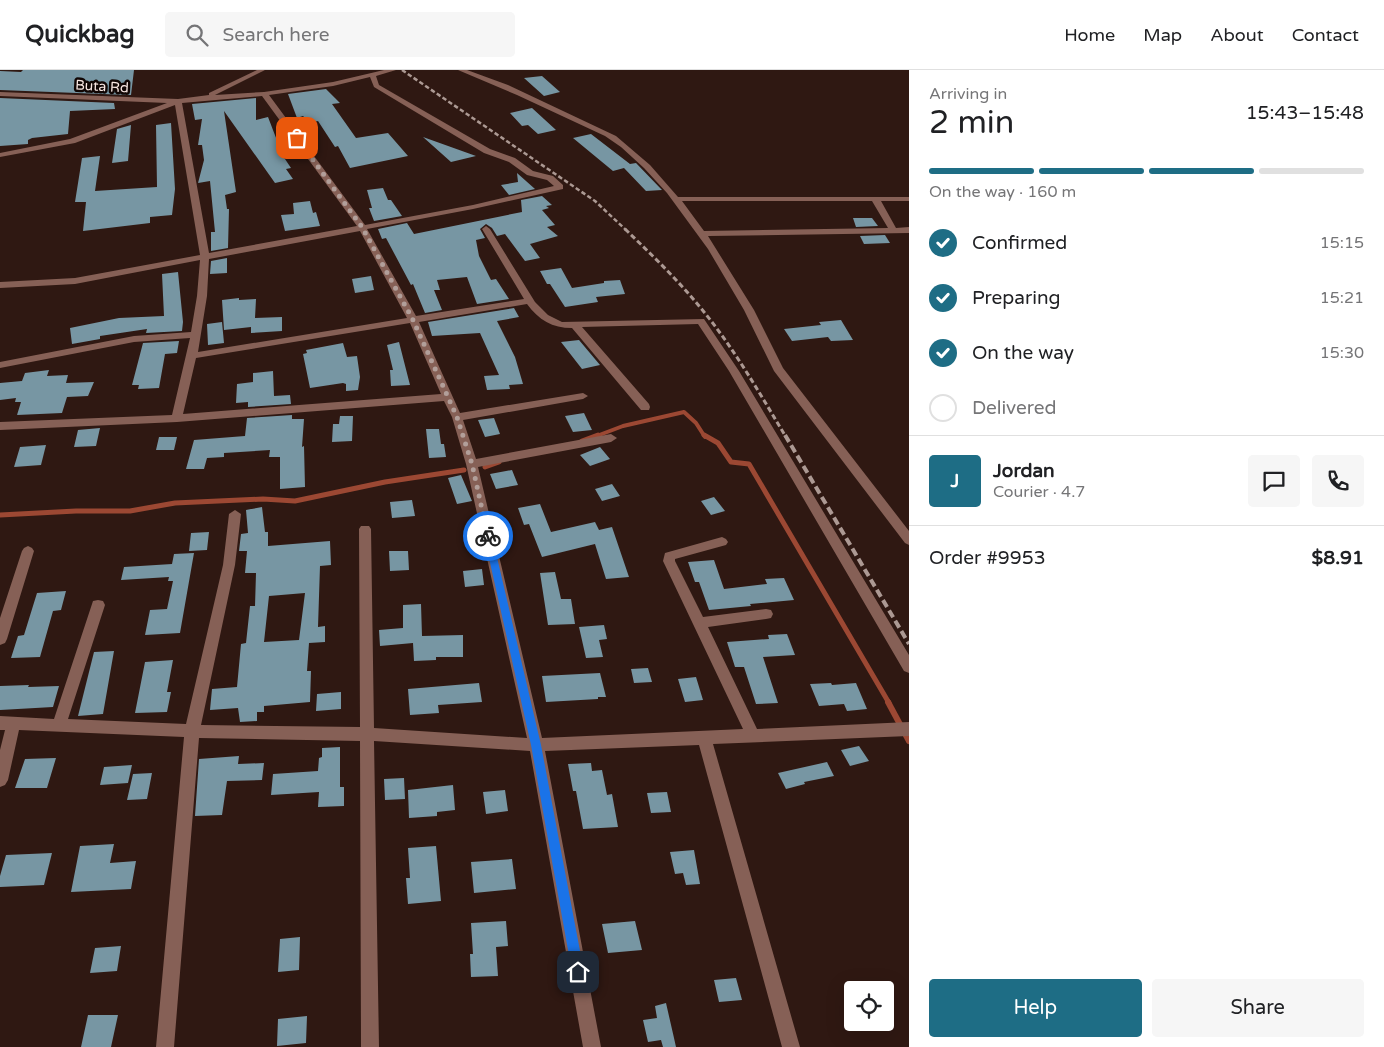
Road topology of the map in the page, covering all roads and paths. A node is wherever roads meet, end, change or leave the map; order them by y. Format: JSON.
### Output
{"nodes":[{"id":1,"x":262,"y":70,"type":"edge"},
{"id":2,"x":393,"y":70,"type":"edge"},
{"id":3,"x":461,"y":70,"type":"edge"},
{"id":4,"x":368,"y":73,"type":"edge"},
{"id":5,"x":0,"y":94,"type":"edge"},
{"id":6,"x":264,"y":94,"type":"junction"},
{"id":7,"x":202,"y":98,"type":"junction"},
{"id":8,"x":178,"y":101,"type":"junction"},
{"id":9,"x":0,"y":156,"type":"edge"},
{"id":10,"x":675,"y":199,"type":"junction"},
{"id":11,"x":875,"y":199,"type":"junction"},
{"id":12,"x":909,"y":199,"type":"edge"},
{"id":13,"x":362,"y":227,"type":"junction"},
{"id":14,"x":486,"y":229,"type":"dead end"},
{"id":15,"x":894,"y":230,"type":"junction"},
{"id":16,"x":909,"y":230,"type":"edge"},
{"id":17,"x":701,"y":234,"type":"junction"},
{"id":18,"x":205,"y":256,"type":"junction"},
{"id":19,"x":0,"y":285,"type":"edge"},
{"id":20,"x":528,"y":301,"type":"junction"},
{"id":21,"x":413,"y":320,"type":"junction"},
{"id":22,"x":575,"y":324,"type":"junction"},
{"id":23,"x":194,"y":335,"type":"junction"},
{"id":24,"x":192,"y":356,"type":"junction"},
{"id":25,"x":0,"y":365,"type":"edge"},
{"id":26,"x":583,"y":396,"type":"dead end"},
{"id":27,"x":447,"y":397,"type":"junction"},
{"id":28,"x":645,"y":407,"type":"dead end"},
{"id":29,"x":457,"y":417,"type":"junction"},
{"id":30,"x":177,"y":418,"type":"junction"},
{"id":31,"x":0,"y":426,"type":"edge"},
{"id":32,"x":611,"y":438,"type":"dead end"},
{"id":33,"x":472,"y":464,"type":"junction"},
{"id":34,"x":235,"y":514,"type":"dead end"},
{"id":35,"x":365,"y":529,"type":"dead end"},
{"id":36,"x":909,"y":540,"type":"edge"},
{"id":37,"x":722,"y":542,"type":"dead end"},
{"id":38,"x":28,"y":551,"type":"dead end"},
{"id":39,"x":98,"y":605,"type":"dead end"},
{"id":40,"x":766,"y":614,"type":"dead end"},
{"id":41,"x":699,"y":623,"type":"junction"},
{"id":42,"x":0,"y":639,"type":"edge"},
{"id":43,"x":909,"y":667,"type":"edge"},
{"id":44,"x":7,"y":723,"type":"edge"},
{"id":45,"x":59,"y":725,"type":"junction"},
{"id":46,"x":909,"y":729,"type":"edge"},
{"id":47,"x":192,"y":731,"type":"junction"},
{"id":48,"x":366,"y":734,"type":"junction"},
{"id":49,"x":752,"y":736,"type":"junction"},
{"id":50,"x":704,"y":738,"type":"junction"},
{"id":51,"x":536,"y":745,"type":"junction"},
{"id":52,"x":0,"y":780,"type":"edge"},
{"id":53,"x":165,"y":1047,"type":"edge"},
{"id":54,"x":370,"y":1047,"type":"edge"},
{"id":55,"x":592,"y":1047,"type":"edge"},
{"id":56,"x":791,"y":1047,"type":"edge"}],
"edges":[{"from":1,"to":7,"type":"street","name":"Buta Rd"},
{"from":2,"to":4,"type":"street","name":"Buta Rd"},
{"from":3,"to":10,"type":"street"},
{"from":4,"to":6,"type":"street","name":"Buta Rd"},
{"from":4,"to":13,"type":"street"},
{"from":5,"to":8,"type":"street","name":"Buta Rd"},
{"from":6,"to":7,"type":"street","name":"Buta Rd"},
{"from":6,"to":13,"type":"street"},
{"from":7,"to":8,"type":"street","name":"Buta Rd"},
{"from":8,"to":9,"type":"street"},
{"from":8,"to":18,"type":"street"},
{"from":10,"to":11,"type":"street"},
{"from":10,"to":17,"type":"street"},
{"from":11,"to":12,"type":"street"},
{"from":11,"to":15,"type":"street"},
{"from":13,"to":18,"type":"street"},
{"from":13,"to":21,"type":"street"},
{"from":14,"to":20,"type":"street"},
{"from":15,"to":16,"type":"street"},
{"from":15,"to":17,"type":"street"},
{"from":17,"to":36,"type":"street"},
{"from":18,"to":19,"type":"street"},
{"from":18,"to":23,"type":"street"},
{"from":20,"to":21,"type":"street"},
{"from":20,"to":22,"type":"street"},
{"from":21,"to":24,"type":"street"},
{"from":21,"to":27,"type":"street"},
{"from":22,"to":28,"type":"street"},
{"from":22,"to":43,"type":"street"},
{"from":23,"to":24,"type":"street"},
{"from":23,"to":25,"type":"street"},
{"from":24,"to":30,"type":"street"},
{"from":26,"to":29,"type":"street"},
{"from":27,"to":29,"type":"street"},
{"from":27,"to":30,"type":"street"},
{"from":29,"to":33,"type":"street"},
{"from":30,"to":31,"type":"street"},
{"from":32,"to":33,"type":"street"},
{"from":33,"to":51,"type":"street"},
{"from":34,"to":47,"type":"street"},
{"from":35,"to":48,"type":"street"},
{"from":37,"to":41,"type":"street"},
{"from":38,"to":42,"type":"street"},
{"from":39,"to":45,"type":"street"},
{"from":40,"to":41,"type":"street"},
{"from":41,"to":49,"type":"street"},
{"from":44,"to":45,"type":"street"},
{"from":44,"to":52,"type":"street"},
{"from":45,"to":47,"type":"street"},
{"from":46,"to":49,"type":"street"},
{"from":47,"to":48,"type":"street"},
{"from":47,"to":53,"type":"street"},
{"from":48,"to":51,"type":"street"},
{"from":48,"to":54,"type":"street"},
{"from":49,"to":50,"type":"street"},
{"from":50,"to":51,"type":"street"},
{"from":50,"to":56,"type":"street"},
{"from":51,"to":55,"type":"street"}]}
